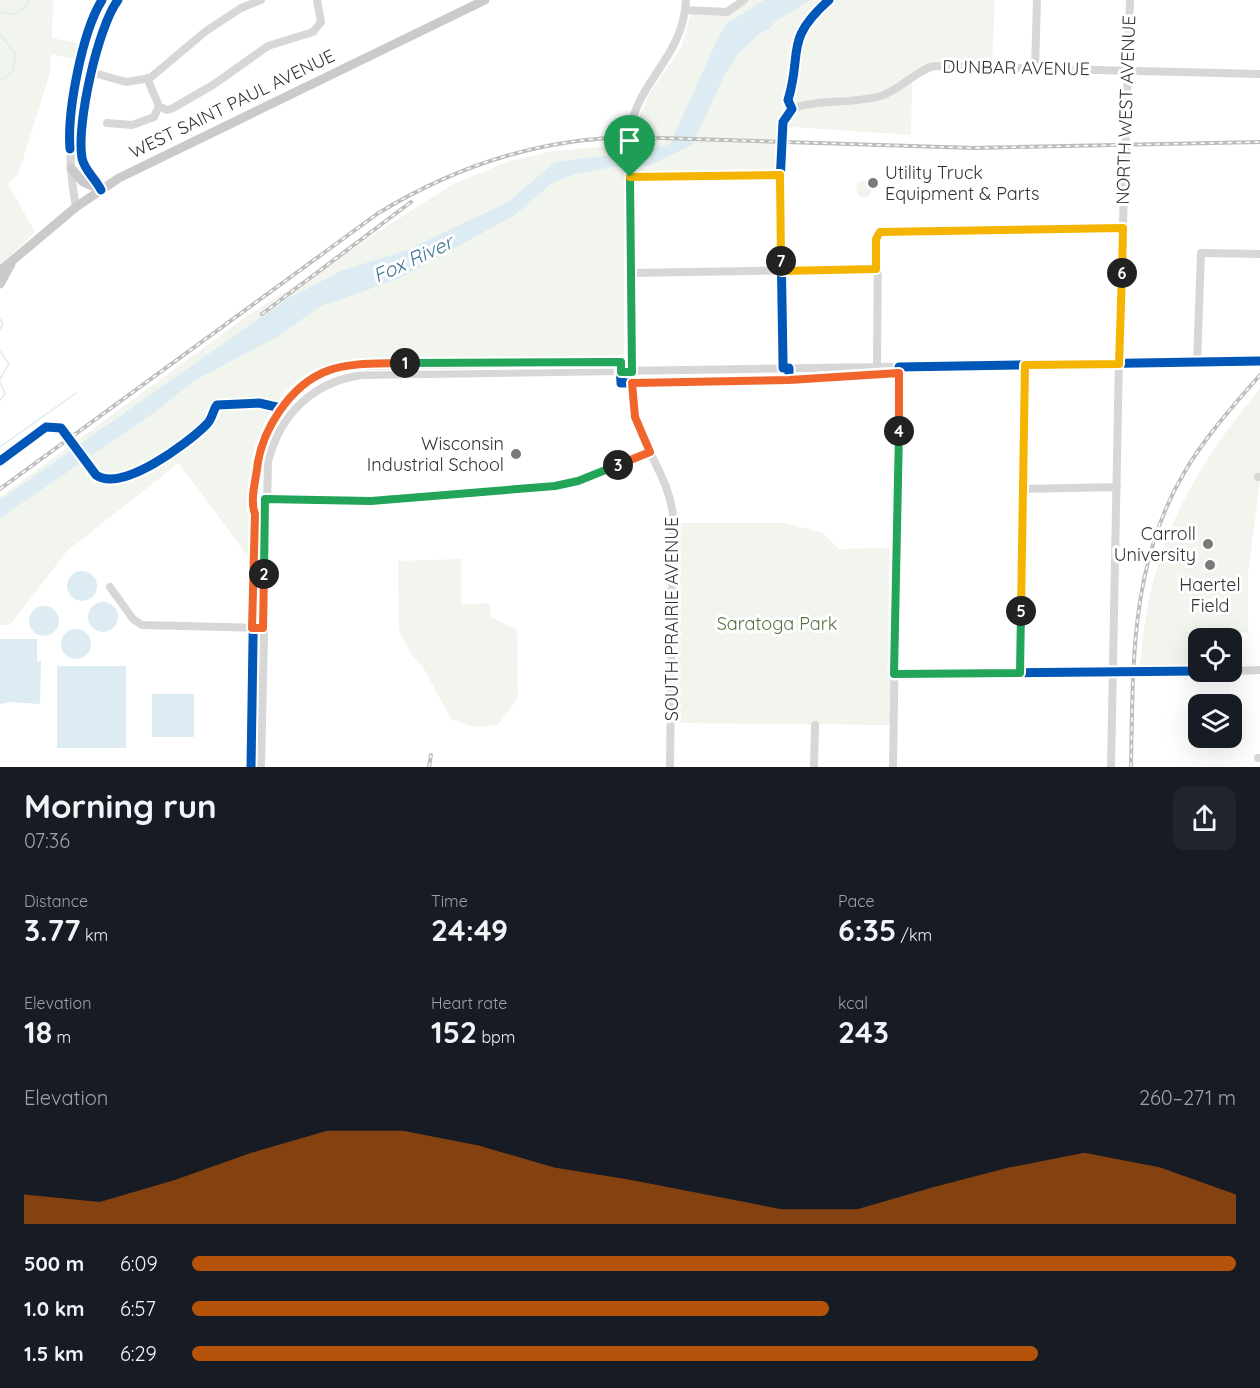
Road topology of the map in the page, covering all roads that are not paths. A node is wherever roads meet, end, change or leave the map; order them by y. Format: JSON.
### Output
{"nodes":[{"id":1,"x":102,"y":0,"type":"edge"},
{"id":2,"x":118,"y":0,"type":"edge"},
{"id":3,"x":261,"y":0,"type":"edge"},
{"id":4,"x":316,"y":0,"type":"edge"},
{"id":5,"x":484,"y":0,"type":"edge"},
{"id":6,"x":686,"y":0,"type":"edge"},
{"id":7,"x":744,"y":0,"type":"edge"},
{"id":8,"x":1037,"y":0,"type":"edge"},
{"id":9,"x":1130,"y":0,"type":"edge"},
{"id":10,"x":685,"y":10,"type":"junction"},
{"id":11,"x":1035,"y":68,"type":"junction"},
{"id":12,"x":80,"y":69,"type":"junction"},
{"id":13,"x":1127,"y":70,"type":"junction"},
{"id":14,"x":93,"y":73,"type":"junction"},
{"id":15,"x":1260,"y":74,"type":"edge"},
{"id":16,"x":147,"y":78,"type":"junction"},
{"id":17,"x":159,"y":106,"type":"junction"},
{"id":18,"x":107,"y":123,"type":"dead end"},
{"id":19,"x":81,"y":148,"type":"junction"},
{"id":20,"x":69,"y":149,"type":"junction"},
{"id":21,"x":71,"y":168,"type":"junction"},
{"id":22,"x":630,"y":173,"type":"junction"},
{"id":23,"x":780,"y":175,"type":"junction"},
{"id":24,"x":101,"y":189,"type":"junction"},
{"id":25,"x":76,"y":207,"type":"junction"},
{"id":26,"x":1123,"y":228,"type":"junction"},
{"id":27,"x":1260,"y":254,"type":"edge"},
{"id":28,"x":11,"y":264,"type":"junction"},
{"id":29,"x":876,"y":269,"type":"junction"},
{"id":30,"x":0,"y":271,"type":"edge"},
{"id":31,"x":782,"y":271,"type":"junction"},
{"id":32,"x":631,"y":273,"type":"junction"},
{"id":33,"x":0,"y":284,"type":"edge"},
{"id":34,"x":1260,"y":361,"type":"edge"},
{"id":35,"x":1197,"y":363,"type":"junction"},
{"id":36,"x":1119,"y":364,"type":"junction"},
{"id":37,"x":1025,"y":365,"type":"junction"},
{"id":38,"x":877,"y":367,"type":"junction"},
{"id":39,"x":899,"y":367,"type":"junction"},
{"id":40,"x":783,"y":368,"type":"junction"},
{"id":41,"x":632,"y":372,"type":"junction"},
{"id":42,"x":650,"y":452,"type":"junction"},
{"id":43,"x":1117,"y":487,"type":"junction"},
{"id":44,"x":1023,"y":489,"type":"junction"},
{"id":45,"x":265,"y":499,"type":"junction"},
{"id":46,"x":110,"y":587,"type":"dead end"},
{"id":47,"x":263,"y":628,"type":"junction"},
{"id":48,"x":1242,"y":670,"type":"edge"},
{"id":49,"x":1260,"y":670,"type":"edge"},
{"id":50,"x":1188,"y":671,"type":"edge"},
{"id":51,"x":1020,"y":673,"type":"junction"},
{"id":52,"x":1113,"y":673,"type":"junction"},
{"id":53,"x":894,"y":674,"type":"junction"},
{"id":54,"x":815,"y":725,"type":"dead end"},
{"id":55,"x":261,"y":767,"type":"edge"},
{"id":56,"x":670,"y":767,"type":"edge"},
{"id":57,"x":814,"y":767,"type":"edge"},
{"id":58,"x":893,"y":767,"type":"edge"},
{"id":59,"x":1111,"y":767,"type":"edge"}],
"edges":[{"from":1,"to":12,"type":"street"},
{"from":2,"to":14,"type":"street"},
{"from":3,"to":16,"type":"street"},
{"from":4,"to":17,"type":"street"},
{"from":5,"to":24,"type":"main road","name":"WEST SAINT PAUL AVENUE"},
{"from":6,"to":10,"type":"street","name":"SOUTH PRAIRIE AVENUE"},
{"from":7,"to":10,"type":"street"},
{"from":8,"to":11,"type":"street"},
{"from":9,"to":13,"type":"street","name":"NORTH WEST AVENUE"},
{"from":10,"to":22,"type":"street","name":"SOUTH PRAIRIE AVENUE"},
{"from":11,"to":13,"type":"street","name":"DUNBAR AVENUE"},
{"from":11,"to":23,"type":"street","name":"DUNBAR AVENUE"},
{"from":12,"to":14,"type":"street"},
{"from":12,"to":20,"type":"street"},
{"from":13,"to":15,"type":"street","name":"DUNBAR AVENUE"},
{"from":13,"to":26,"type":"street","name":"NORTH WEST AVENUE"},
{"from":14,"to":16,"type":"street"},
{"from":14,"to":19,"type":"street"},
{"from":16,"to":17,"type":"street"},
{"from":17,"to":18,"type":"street"},
{"from":19,"to":20,"type":"street"},
{"from":19,"to":24,"type":"street"},
{"from":20,"to":21,"type":"street"},
{"from":21,"to":24,"type":"main road"},
{"from":21,"to":25,"type":"street"},
{"from":22,"to":23,"type":"street"},
{"from":22,"to":32,"type":"street","name":"SOUTH PRAIRIE AVENUE"},
{"from":23,"to":31,"type":"street","name":"DUNBAR AVENUE"},
{"from":24,"to":25,"type":"main road","name":"WEST SAINT PAUL AVENUE"},
{"from":25,"to":28,"type":"main road","name":"WEST SAINT PAUL AVENUE"},
{"from":26,"to":29,"type":"street"},
{"from":26,"to":36,"type":"street","name":"NORTH WEST AVENUE"},
{"from":27,"to":35,"type":"street"},
{"from":28,"to":30,"type":"main road","name":"WEST SAINT PAUL AVENUE"},
{"from":28,"to":33,"type":"main road","name":"WEST SAINT PAUL AVENUE"},
{"from":29,"to":31,"type":"street"},
{"from":29,"to":38,"type":"street"},
{"from":31,"to":32,"type":"street"},
{"from":31,"to":40,"type":"street","name":"DUNBAR AVENUE"},
{"from":32,"to":41,"type":"street","name":"SOUTH PRAIRIE AVENUE"},
{"from":34,"to":35,"type":"street"},
{"from":35,"to":36,"type":"street"},
{"from":36,"to":37,"type":"street"},
{"from":36,"to":43,"type":"street","name":"NORTH WEST AVENUE"},
{"from":37,"to":39,"type":"street"},
{"from":37,"to":44,"type":"street"},
{"from":38,"to":39,"type":"street"},
{"from":38,"to":40,"type":"street"},
{"from":39,"to":53,"type":"street"},
{"from":40,"to":41,"type":"street"},
{"from":41,"to":42,"type":"street","name":"SOUTH PRAIRIE AVENUE"},
{"from":41,"to":45,"type":"street"},
{"from":42,"to":45,"type":"street"},
{"from":42,"to":56,"type":"street","name":"SOUTH PRAIRIE AVENUE"},
{"from":43,"to":44,"type":"street"},
{"from":43,"to":52,"type":"street","name":"NORTH WEST AVENUE"},
{"from":44,"to":51,"type":"street"},
{"from":45,"to":47,"type":"street"},
{"from":46,"to":47,"type":"street"},
{"from":47,"to":55,"type":"street"},
{"from":48,"to":49,"type":"street"},
{"from":50,"to":52,"type":"street"},
{"from":51,"to":52,"type":"street"},
{"from":51,"to":53,"type":"street"},
{"from":52,"to":59,"type":"street","name":"NORTH WEST AVENUE"},
{"from":53,"to":58,"type":"street"},
{"from":54,"to":57,"type":"street"}]}
